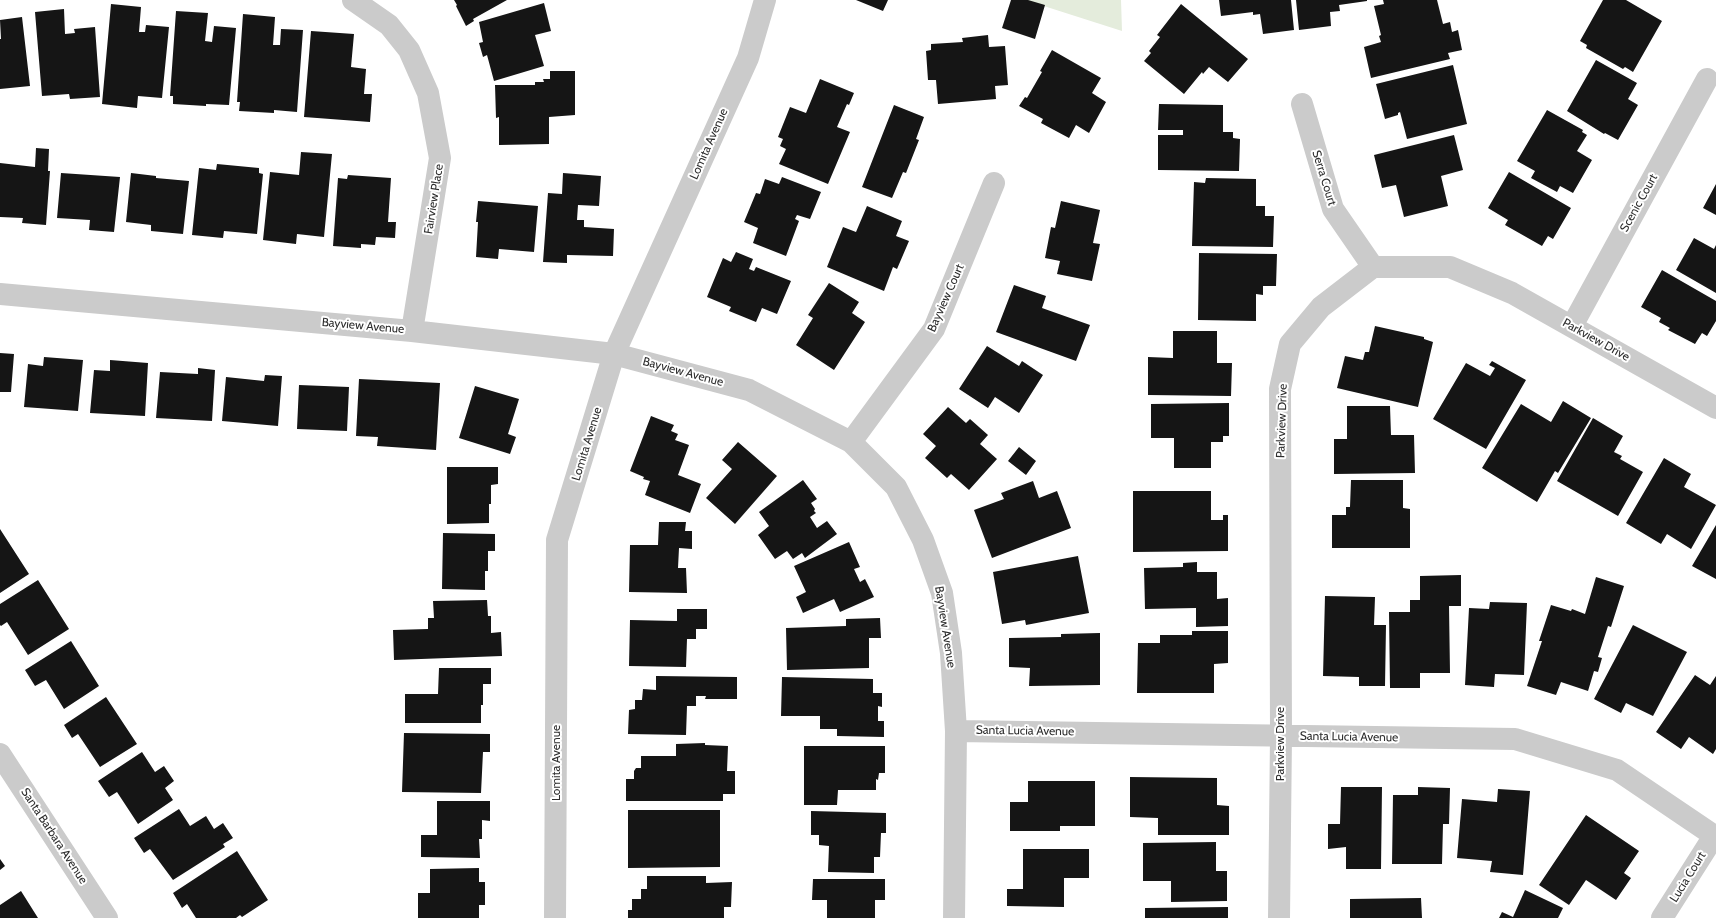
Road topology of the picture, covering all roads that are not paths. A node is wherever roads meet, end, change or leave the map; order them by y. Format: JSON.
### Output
{"nodes":[{"id":1,"x":353,"y":0,"type":"edge"},
{"id":2,"x":765,"y":0,"type":"edge"},
{"id":3,"x":1707,"y":79,"type":"dead end"},
{"id":4,"x":1302,"y":104,"type":"dead end"},
{"id":5,"x":994,"y":183,"type":"dead end"},
{"id":6,"x":1373,"y":266,"type":"junction"},
{"id":7,"x":0,"y":294,"type":"edge"},
{"id":8,"x":1572,"y":326,"type":"junction"},
{"id":9,"x":412,"y":331,"type":"junction"},
{"id":10,"x":614,"y":354,"type":"junction"},
{"id":11,"x":1716,"y":408,"type":"edge"},
{"id":12,"x":850,"y":442,"type":"junction"},
{"id":13,"x":956,"y":730,"type":"junction"},
{"id":14,"x":1281,"y":736,"type":"junction"},
{"id":15,"x":0,"y":754,"type":"edge"},
{"id":16,"x":1715,"y":836,"type":"edge"},
{"id":17,"x":107,"y":918,"type":"edge"},
{"id":18,"x":555,"y":918,"type":"edge"},
{"id":19,"x":954,"y":918,"type":"edge"},
{"id":20,"x":1279,"y":918,"type":"edge"},
{"id":21,"x":1662,"y":918,"type":"edge"}],
"edges":[{"from":1,"to":9,"type":"street","name":"Fairview Place"},
{"from":2,"to":10,"type":"street","name":"Lomita Avenue"},
{"from":3,"to":8,"type":"street","name":"Scenic Court"},
{"from":4,"to":6,"type":"street","name":"Serra Court"},
{"from":5,"to":12,"type":"street","name":"Bayview Court"},
{"from":6,"to":8,"type":"street","name":"Parkview Drive"},
{"from":6,"to":14,"type":"street","name":"Parkview Drive"},
{"from":7,"to":9,"type":"street","name":"Bayview Avenue"},
{"from":8,"to":11,"type":"street","name":"Parkview Drive"},
{"from":9,"to":10,"type":"street","name":"Bayview Avenue"},
{"from":10,"to":12,"type":"street","name":"Bayview Avenue"},
{"from":10,"to":18,"type":"street","name":"Lomita Avenue"},
{"from":12,"to":13,"type":"street","name":"Bayview Avenue"},
{"from":13,"to":14,"type":"street","name":"Santa Lucia Avenue"},
{"from":13,"to":19,"type":"street","name":"Bayview Avenue"},
{"from":14,"to":16,"type":"street","name":"Santa Lucia Avenue"},
{"from":14,"to":20,"type":"street","name":"Parkview Drive"},
{"from":15,"to":17,"type":"street","name":"Santa Barbara Avenue"},
{"from":16,"to":21,"type":"street","name":"Lucia Court"}]}
